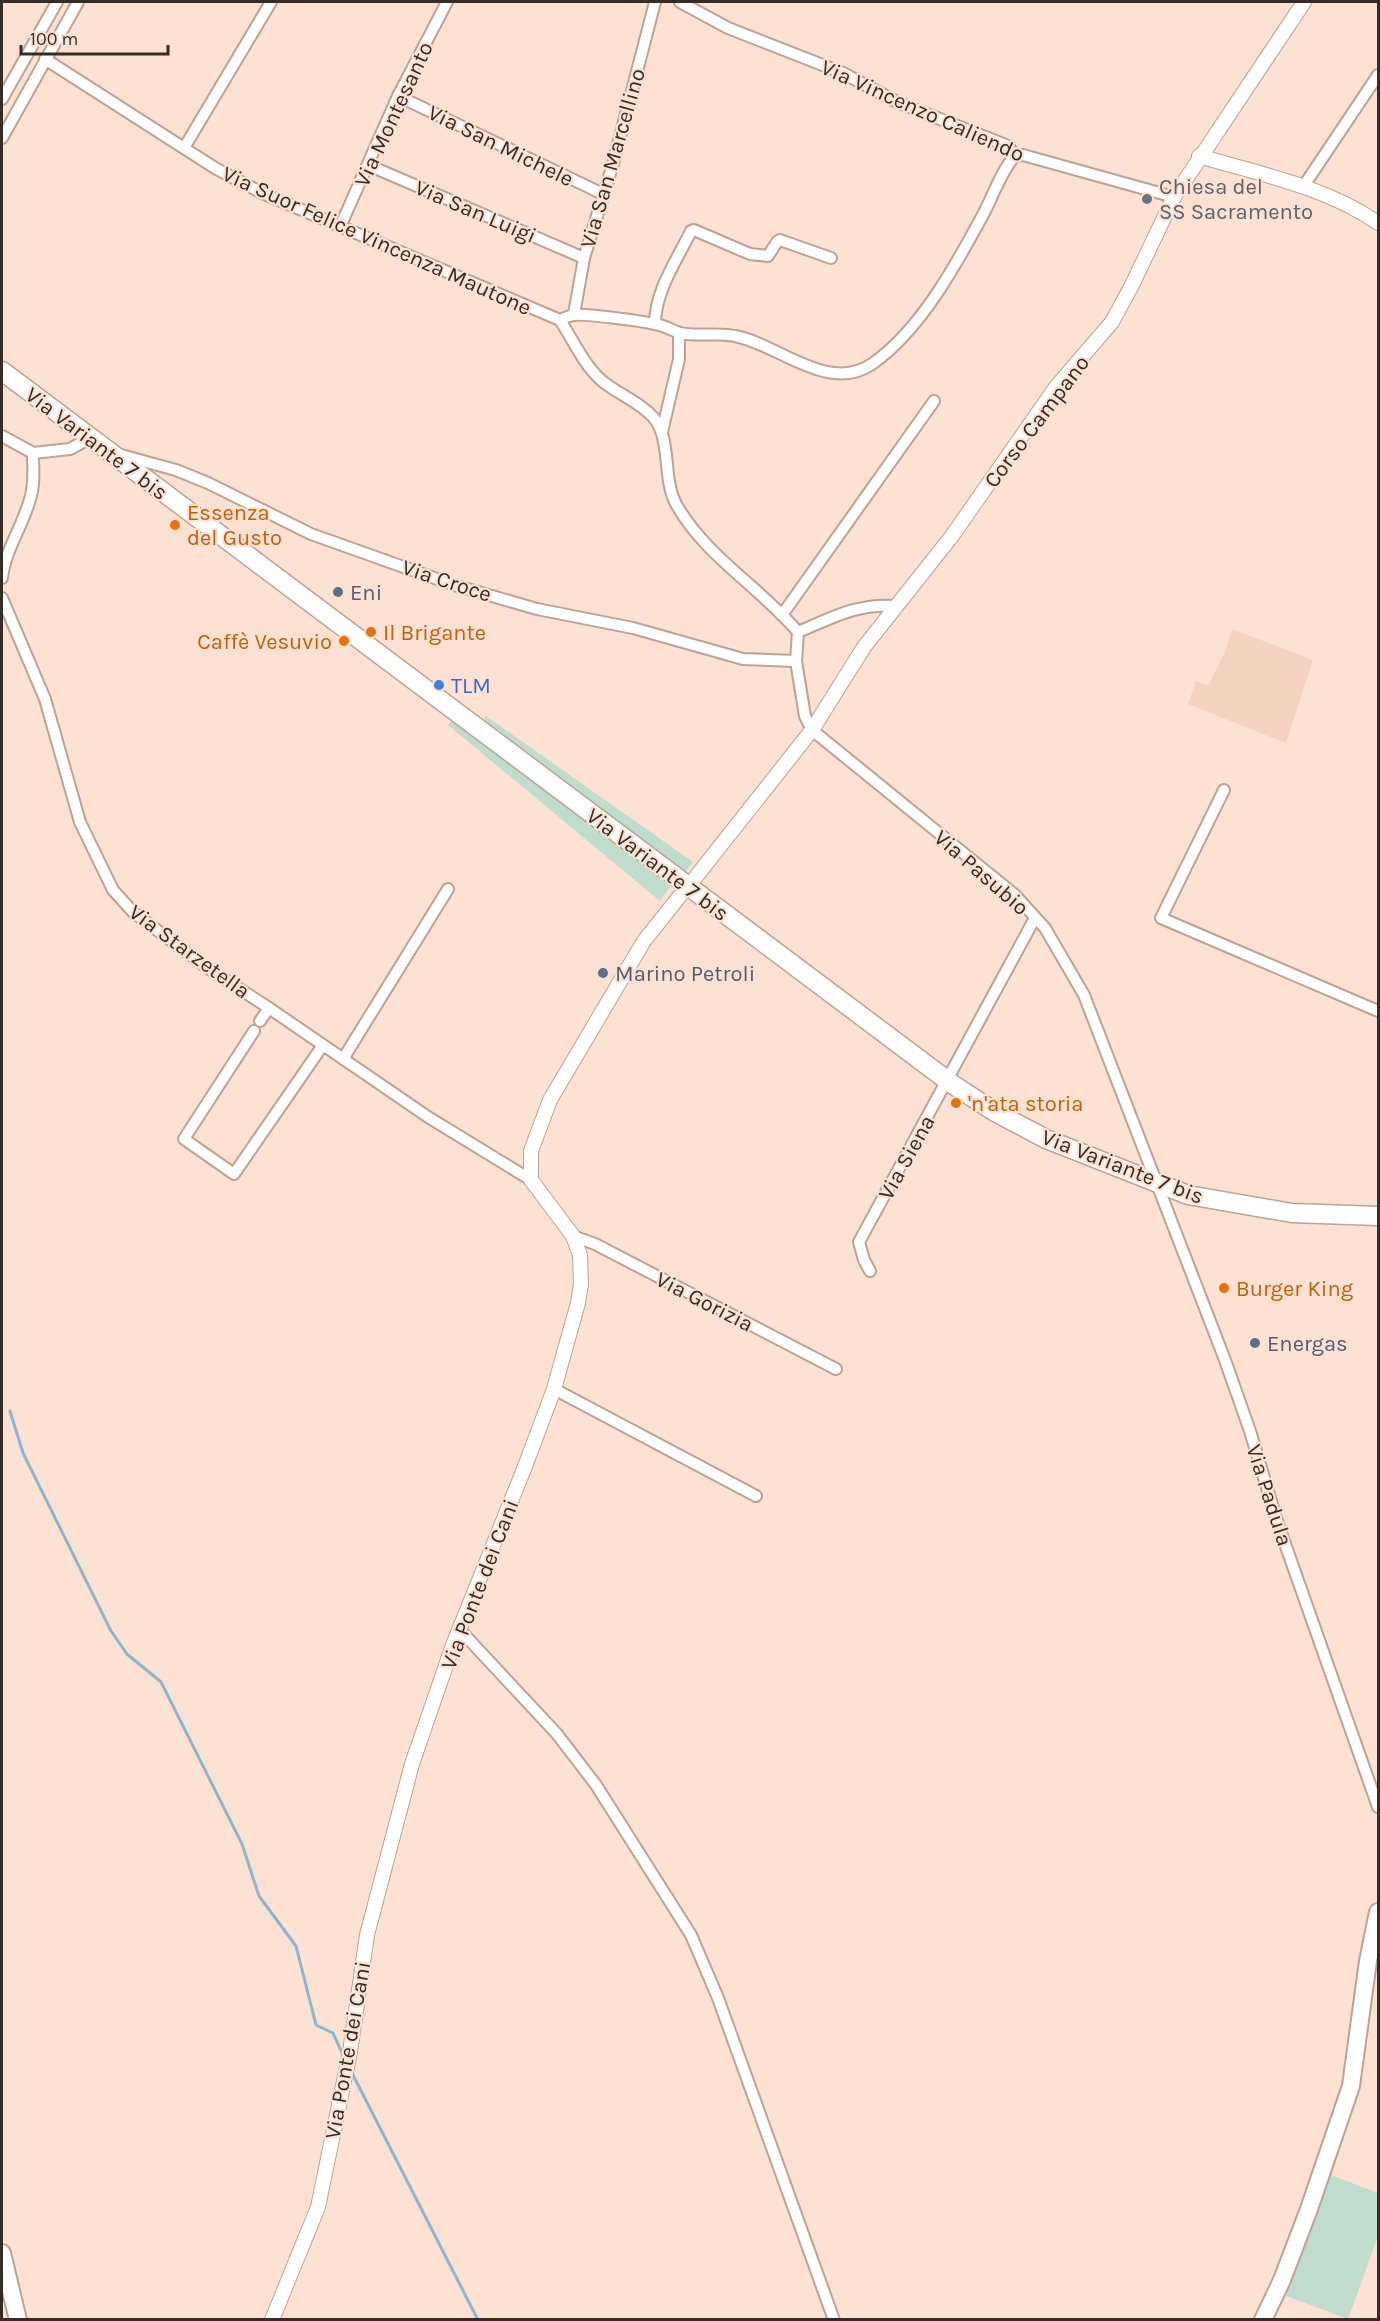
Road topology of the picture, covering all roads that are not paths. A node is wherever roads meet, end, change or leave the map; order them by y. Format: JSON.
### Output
{"nodes":[{"id":1,"x":57,"y":2,"type":"edge"},
{"id":2,"x":272,"y":2,"type":"edge"},
{"id":3,"x":447,"y":2,"type":"edge"},
{"id":4,"x":655,"y":2,"type":"edge"},
{"id":5,"x":680,"y":2,"type":"edge"},
{"id":6,"x":1304,"y":2,"type":"edge"},
{"id":7,"x":72,"y":5,"type":"edge"},
{"id":8,"x":45,"y":59,"type":"junction"},
{"id":9,"x":1378,"y":75,"type":"edge"},
{"id":10,"x":399,"y":96,"type":"junction"},
{"id":11,"x":2,"y":99,"type":"edge"},
{"id":12,"x":2,"y":138,"type":"edge"},
{"id":13,"x":184,"y":148,"type":"junction"},
{"id":14,"x":1015,"y":156,"type":"junction"},
{"id":15,"x":1199,"y":156,"type":"junction"},
{"id":16,"x":368,"y":165,"type":"junction"},
{"id":17,"x":1303,"y":187,"type":"junction"},
{"id":18,"x":603,"y":194,"type":"junction"},
{"id":19,"x":1174,"y":197,"type":"junction"},
{"id":20,"x":1378,"y":223,"type":"edge"},
{"id":21,"x":340,"y":227,"type":"junction"},
{"id":22,"x":584,"y":258,"type":"junction"},
{"id":23,"x":831,"y":258,"type":"dead end"},
{"id":24,"x":574,"y":314,"type":"junction"},
{"id":25,"x":560,"y":320,"type":"junction"},
{"id":26,"x":655,"y":324,"type":"junction"},
{"id":27,"x":679,"y":333,"type":"junction"},
{"id":28,"x":2,"y":371,"type":"edge"},
{"id":29,"x":933,"y":401,"type":"dead end"},
{"id":30,"x":662,"y":432,"type":"junction"},
{"id":31,"x":2,"y":436,"type":"edge"},
{"id":32,"x":90,"y":438,"type":"junction"},
{"id":33,"x":33,"y":453,"type":"junction"},
{"id":34,"x":111,"y":453,"type":"junction"},
{"id":35,"x":2,"y":578,"type":"edge"},
{"id":36,"x":2,"y":598,"type":"edge"},
{"id":37,"x":895,"y":606,"type":"junction"},
{"id":38,"x":782,"y":615,"type":"junction"},
{"id":39,"x":798,"y":632,"type":"junction"},
{"id":40,"x":796,"y":661,"type":"junction"},
{"id":41,"x":812,"y":730,"type":"junction"},
{"id":42,"x":1224,"y":790,"type":"dead end"},
{"id":43,"x":695,"y":878,"type":"dead end"},
{"id":44,"x":448,"y":889,"type":"dead end"},
{"id":45,"x":683,"y":892,"type":"dead end"},
{"id":46,"x":1035,"y":918,"type":"junction"},
{"id":47,"x":269,"y":1008,"type":"junction"},
{"id":48,"x":1378,"y":1011,"type":"edge"},
{"id":49,"x":323,"y":1045,"type":"junction"},
{"id":50,"x":343,"y":1059,"type":"junction"},
{"id":51,"x":948,"y":1081,"type":"junction"},
{"id":52,"x":531,"y":1180,"type":"junction"},
{"id":53,"x":1158,"y":1184,"type":"junction"},
{"id":54,"x":1378,"y":1216,"type":"edge"},
{"id":55,"x":573,"y":1236,"type":"junction"},
{"id":56,"x":870,"y":1270,"type":"dead end"},
{"id":57,"x":836,"y":1369,"type":"dead end"},
{"id":58,"x":554,"y":1389,"type":"junction"},
{"id":59,"x":756,"y":1496,"type":"dead end"},
{"id":60,"x":460,"y":1630,"type":"junction"},
{"id":61,"x":1378,"y":1807,"type":"edge"},
{"id":62,"x":1378,"y":1912,"type":"edge"},
{"id":63,"x":2,"y":2253,"type":"edge"},
{"id":64,"x":18,"y":2319,"type":"edge"},
{"id":65,"x":272,"y":2319,"type":"edge"},
{"id":66,"x":834,"y":2319,"type":"edge"},
{"id":67,"x":1263,"y":2319,"type":"edge"}],
"edges":[{"from":1,"to":11,"type":"street"},
{"from":2,"to":13,"type":"street"},
{"from":3,"to":10,"type":"street","name":"Via Montesanto"},
{"from":4,"to":18,"type":"street","name":"Via San Marcellino"},
{"from":5,"to":14,"type":"street","name":"Via Vincenzo Caliendo"},
{"from":6,"to":15,"type":"street","name":"Corso Campano"},
{"from":7,"to":8,"type":"street"},
{"from":8,"to":12,"type":"street"},
{"from":8,"to":13,"type":"street","name":"Via Suor Felice Vincenza Mautone"},
{"from":9,"to":17,"type":"street"},
{"from":10,"to":16,"type":"street","name":"Via Montesanto"},
{"from":10,"to":18,"type":"street","name":"Via San Michele"},
{"from":13,"to":21,"type":"street","name":"Via Suor Felice Vincenza Mautone"},
{"from":14,"to":19,"type":"street","name":"Via Vincenzo Caliendo"},
{"from":14,"to":27,"type":"street"},
{"from":15,"to":17,"type":"street"},
{"from":15,"to":19,"type":"street","name":"Corso Campano"},
{"from":16,"to":21,"type":"street","name":"Via Montesanto"},
{"from":16,"to":22,"type":"street","name":"Via San Luigi"},
{"from":17,"to":20,"type":"street"},
{"from":18,"to":22,"type":"street","name":"Via San Marcellino"},
{"from":19,"to":37,"type":"street","name":"Corso Campano"},
{"from":21,"to":25,"type":"street","name":"Via Suor Felice Vincenza Mautone"},
{"from":22,"to":24,"type":"street","name":"Via San Marcellino"},
{"from":23,"to":26,"type":"street"},
{"from":24,"to":25,"type":"street"},
{"from":24,"to":26,"type":"street"},
{"from":25,"to":30,"type":"street"},
{"from":26,"to":27,"type":"street"},
{"from":27,"to":30,"type":"street"},
{"from":28,"to":32,"type":"main road","name":"Via Variante 7 bis"},
{"from":29,"to":38,"type":"street"},
{"from":30,"to":38,"type":"street"},
{"from":31,"to":33,"type":"street"},
{"from":32,"to":33,"type":"street"},
{"from":32,"to":34,"type":"main road","name":"Via Variante 7 bis"},
{"from":33,"to":35,"type":"street"},
{"from":34,"to":40,"type":"street","name":"Via Croce"},
{"from":34,"to":51,"type":"main road","name":"Via Variante 7 bis"},
{"from":36,"to":47,"type":"street","name":"Via Starzetella"},
{"from":37,"to":39,"type":"street"},
{"from":37,"to":41,"type":"street","name":"Corso Campano"},
{"from":38,"to":39,"type":"street"},
{"from":39,"to":40,"type":"street"},
{"from":40,"to":41,"type":"street"},
{"from":41,"to":43,"type":"street","name":"Corso Campano"},
{"from":41,"to":46,"type":"street","name":"Via Pasubio"},
{"from":42,"to":48,"type":"street"},
{"from":44,"to":50,"type":"street"},
{"from":45,"to":52,"type":"street"},
{"from":46,"to":51,"type":"street","name":"Via Siena"},
{"from":46,"to":53,"type":"street","name":"Via Pasubio"},
{"from":47,"to":49,"type":"street","name":"Via Starzetella"},
{"from":47,"to":49,"type":"street"},
{"from":49,"to":50,"type":"street","name":"Via Starzetella"},
{"from":50,"to":52,"type":"street","name":"Via Starzetella"},
{"from":51,"to":53,"type":"main road","name":"Via Variante 7 bis"},
{"from":51,"to":56,"type":"street","name":"Via Siena"},
{"from":52,"to":55,"type":"street","name":"Via Ponte dei Cani"},
{"from":53,"to":54,"type":"main road","name":"Via Variante 7 bis"},
{"from":53,"to":61,"type":"street","name":"Via Padula"},
{"from":55,"to":57,"type":"street","name":"Via Gorizia"},
{"from":55,"to":58,"type":"street","name":"Via Ponte dei Cani"},
{"from":58,"to":59,"type":"street"},
{"from":58,"to":60,"type":"street","name":"Via Ponte dei Cani"},
{"from":60,"to":65,"type":"street","name":"Via Ponte dei Cani"},
{"from":60,"to":66,"type":"street"},
{"from":62,"to":67,"type":"main road"},
{"from":63,"to":64,"type":"main road"}]}
